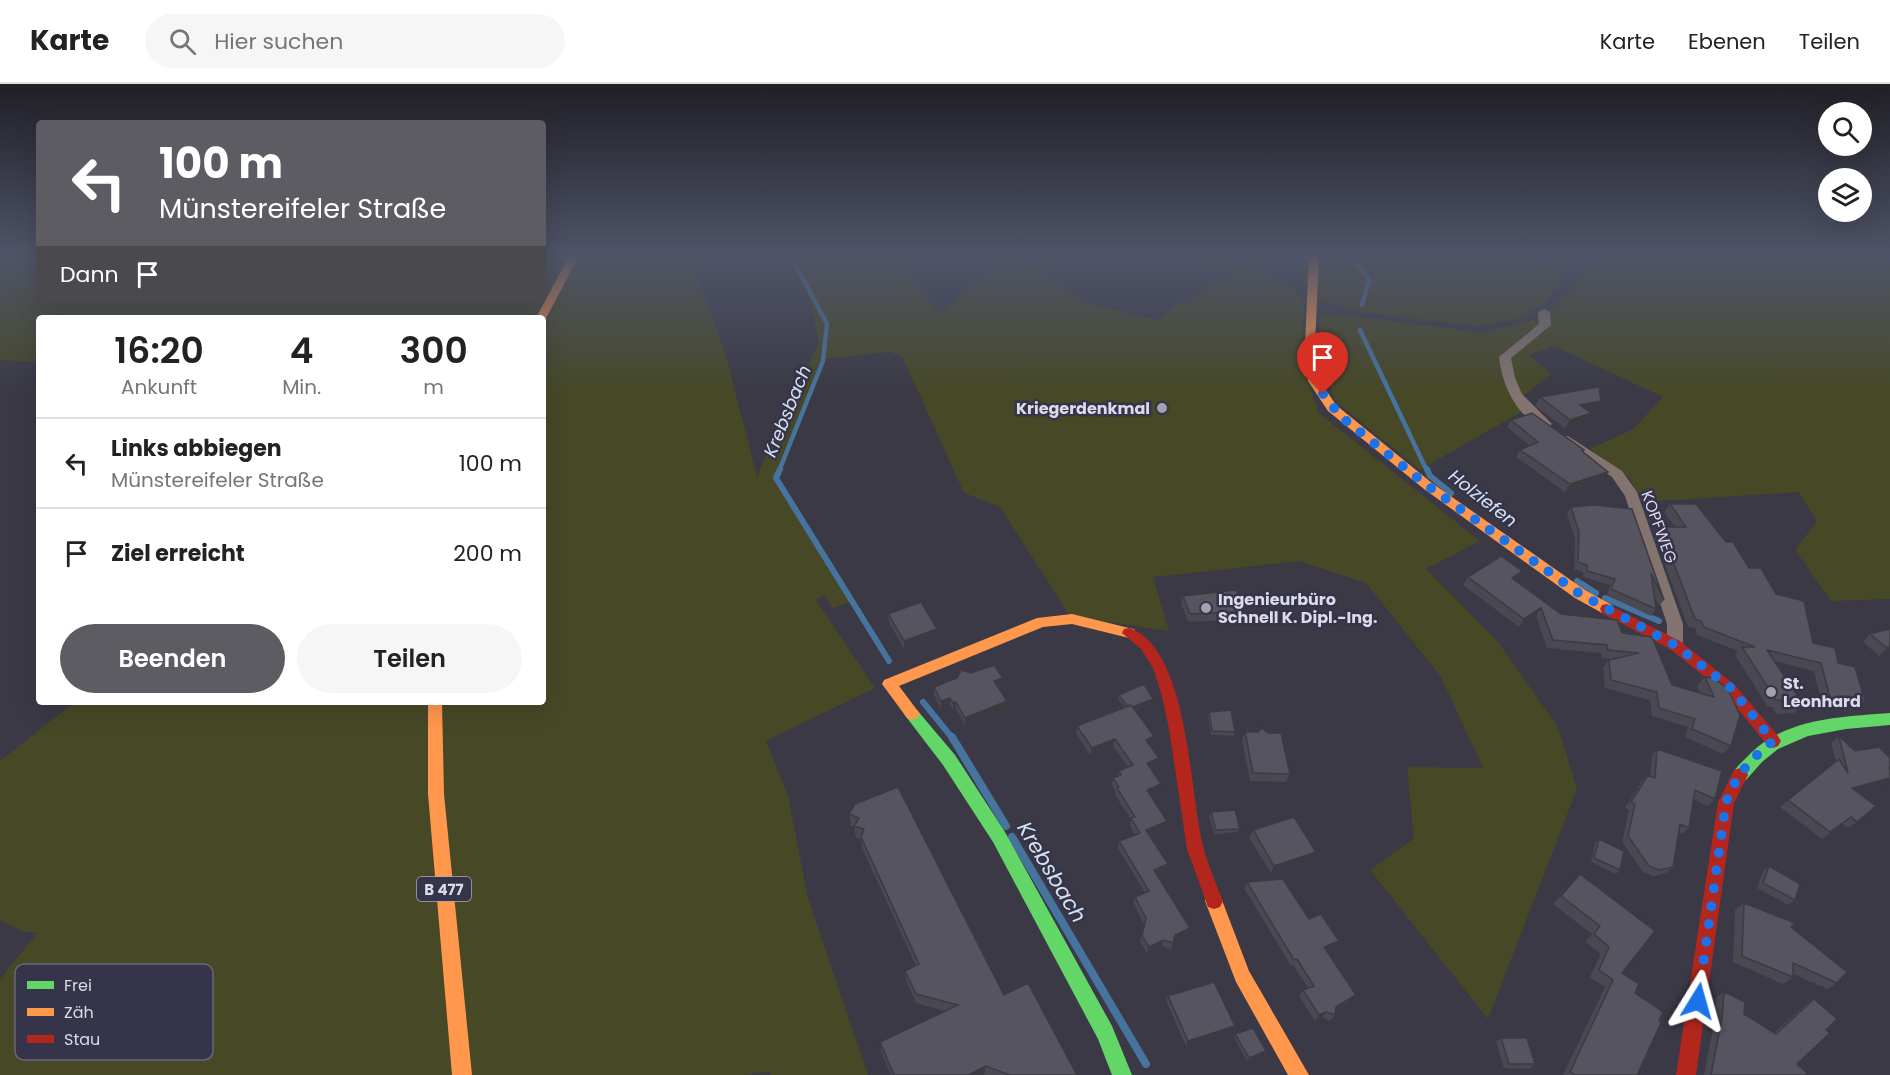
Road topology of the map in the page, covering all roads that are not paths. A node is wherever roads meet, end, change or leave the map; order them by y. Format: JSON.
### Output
{"nodes":[{"id":1,"x":1312,"y":302,"type":"edge"},
{"id":2,"x":1544,"y":312,"type":"dead end"},
{"id":3,"x":1675,"y":645,"type":"junction"},
{"id":4,"x":435,"y":705,"type":"edge"},
{"id":5,"x":1890,"y":719,"type":"edge"},
{"id":6,"x":1773,"y":741,"type":"junction"},
{"id":7,"x":462,"y":1075,"type":"edge"},
{"id":8,"x":1122,"y":1075,"type":"edge"},
{"id":9,"x":1299,"y":1075,"type":"edge"},
{"id":10,"x":1686,"y":1075,"type":"edge"}],
"edges":[{"from":1,"to":3,"type":"street"},
{"from":2,"to":3,"type":"street","name":"KOPFWEG"},
{"from":3,"to":6,"type":"street"},
{"from":4,"to":7,"type":"street","number":"B 477"},
{"from":5,"to":6,"type":"street"},
{"from":6,"to":10,"type":"street"},
{"from":8,"to":9,"type":"street"}]}
